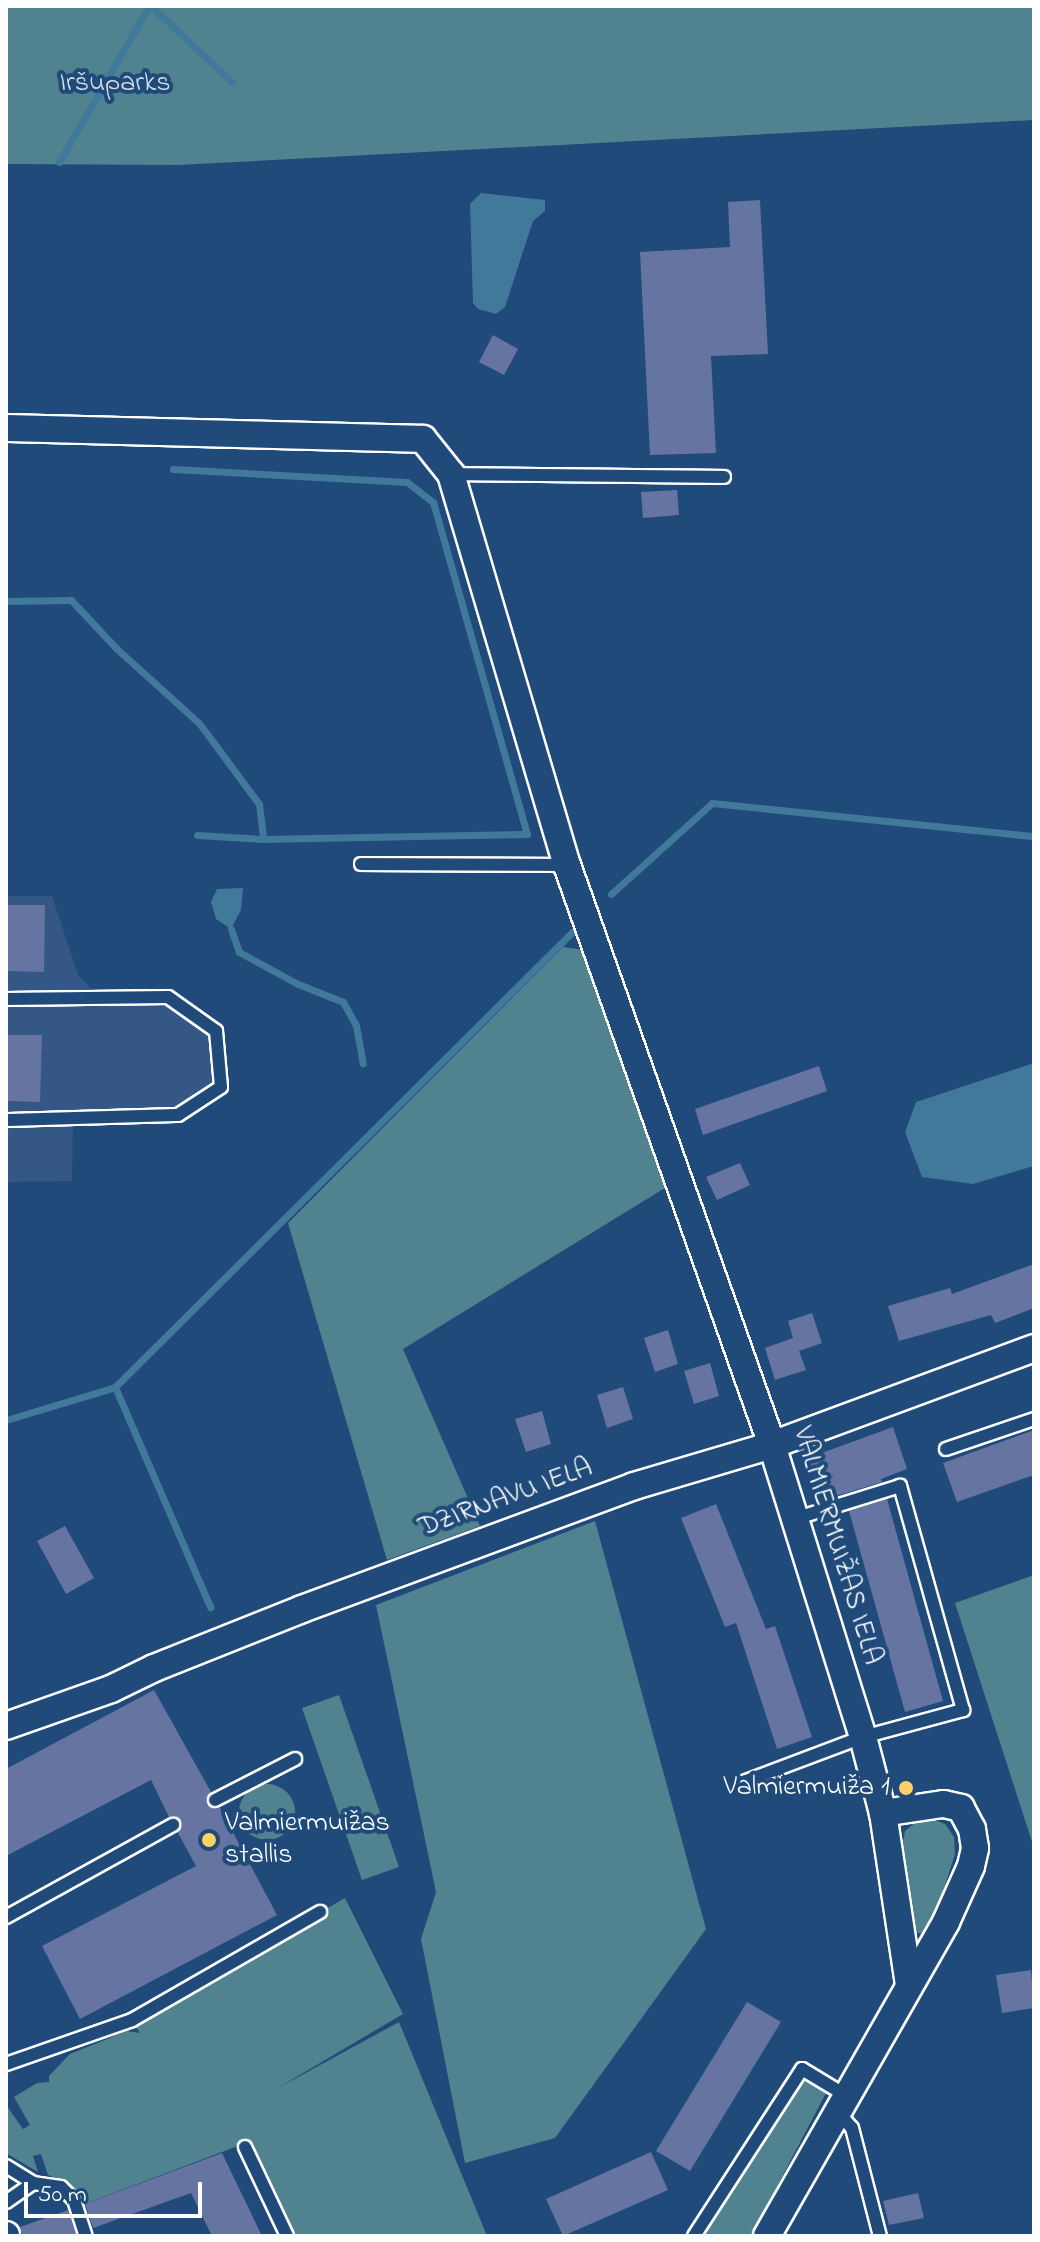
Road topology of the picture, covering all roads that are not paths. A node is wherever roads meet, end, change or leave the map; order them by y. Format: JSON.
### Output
{"nodes":[{"id":1,"x":6,"y":428,"type":"edge"},
{"id":2,"x":451,"y":474,"type":"junction"},
{"id":3,"x":724,"y":477,"type":"dead end"},
{"id":4,"x":361,"y":864,"type":"dead end"},
{"id":5,"x":567,"y":865,"type":"junction"},
{"id":6,"x":6,"y":999,"type":"edge"},
{"id":7,"x":6,"y":1120,"type":"edge"},
{"id":8,"x":1034,"y":1348,"type":"edge"},
{"id":9,"x":1034,"y":1419,"type":"edge"},
{"id":10,"x":772,"y":1445,"type":"junction"},
{"id":11,"x":946,"y":1449,"type":"dead end"},
{"id":12,"x":794,"y":1519,"type":"junction"},
{"id":13,"x":6,"y":1726,"type":"edge"},
{"id":14,"x":863,"y":1737,"type":"junction"},
{"id":15,"x":295,"y":1759,"type":"dead end"},
{"id":16,"x":743,"y":1782,"type":"dead end"},
{"id":17,"x":215,"y":1800,"type":"dead end"},
{"id":18,"x":883,"y":1813,"type":"junction"},
{"id":19,"x":173,"y":1825,"type":"dead end"},
{"id":20,"x":320,"y":1912,"type":"dead end"},
{"id":21,"x":6,"y":1917,"type":"edge"},
{"id":22,"x":909,"y":1984,"type":"junction"},
{"id":23,"x":6,"y":2064,"type":"edge"},
{"id":24,"x":843,"y":2104,"type":"junction"},
{"id":25,"x":245,"y":2147,"type":"dead end"},
{"id":26,"x":6,"y":2166,"type":"edge"},
{"id":27,"x":33,"y":2183,"type":"junction"},
{"id":28,"x":6,"y":2202,"type":"edge"},
{"id":29,"x":86,"y":2236,"type":"edge"},
{"id":30,"x":287,"y":2236,"type":"edge"},
{"id":31,"x":694,"y":2236,"type":"edge"},
{"id":32,"x":767,"y":2236,"type":"edge"},
{"id":33,"x":880,"y":2236,"type":"edge"}],
"edges":[{"from":1,"to":2,"type":"street"},
{"from":2,"to":3,"type":"lane"},
{"from":2,"to":5,"type":"street","name":"VALMIERMUIŽAS IELA"},
{"from":4,"to":5,"type":"lane"},
{"from":5,"to":10,"type":"street","name":"VALMIERMUIŽAS IELA"},
{"from":6,"to":7,"type":"lane"},
{"from":8,"to":10,"type":"street","name":"DZIRNAVU IELA"},
{"from":9,"to":11,"type":"lane"},
{"from":10,"to":12,"type":"street","name":"VALMIERMUIŽAS IELA"},
{"from":10,"to":13,"type":"street","name":"DZIRNAVU IELA"},
{"from":12,"to":14,"type":"street","name":"VALMIERMUIŽAS IELA"},
{"from":12,"to":14,"type":"lane"},
{"from":14,"to":16,"type":"lane"},
{"from":14,"to":18,"type":"street","name":"VALMIERMUIŽAS IELA"},
{"from":15,"to":17,"type":"lane"},
{"from":18,"to":22,"type":"street","name":"VALMIERMUIŽAS IELA"},
{"from":18,"to":22,"type":"street"},
{"from":19,"to":21,"type":"lane"},
{"from":20,"to":23,"type":"lane"},
{"from":22,"to":24,"type":"street"},
{"from":24,"to":31,"type":"lane"},
{"from":24,"to":32,"type":"street"},
{"from":24,"to":33,"type":"lane"},
{"from":25,"to":30,"type":"lane"},
{"from":26,"to":27,"type":"lane"},
{"from":27,"to":28,"type":"lane"},
{"from":27,"to":29,"type":"lane"}]}
